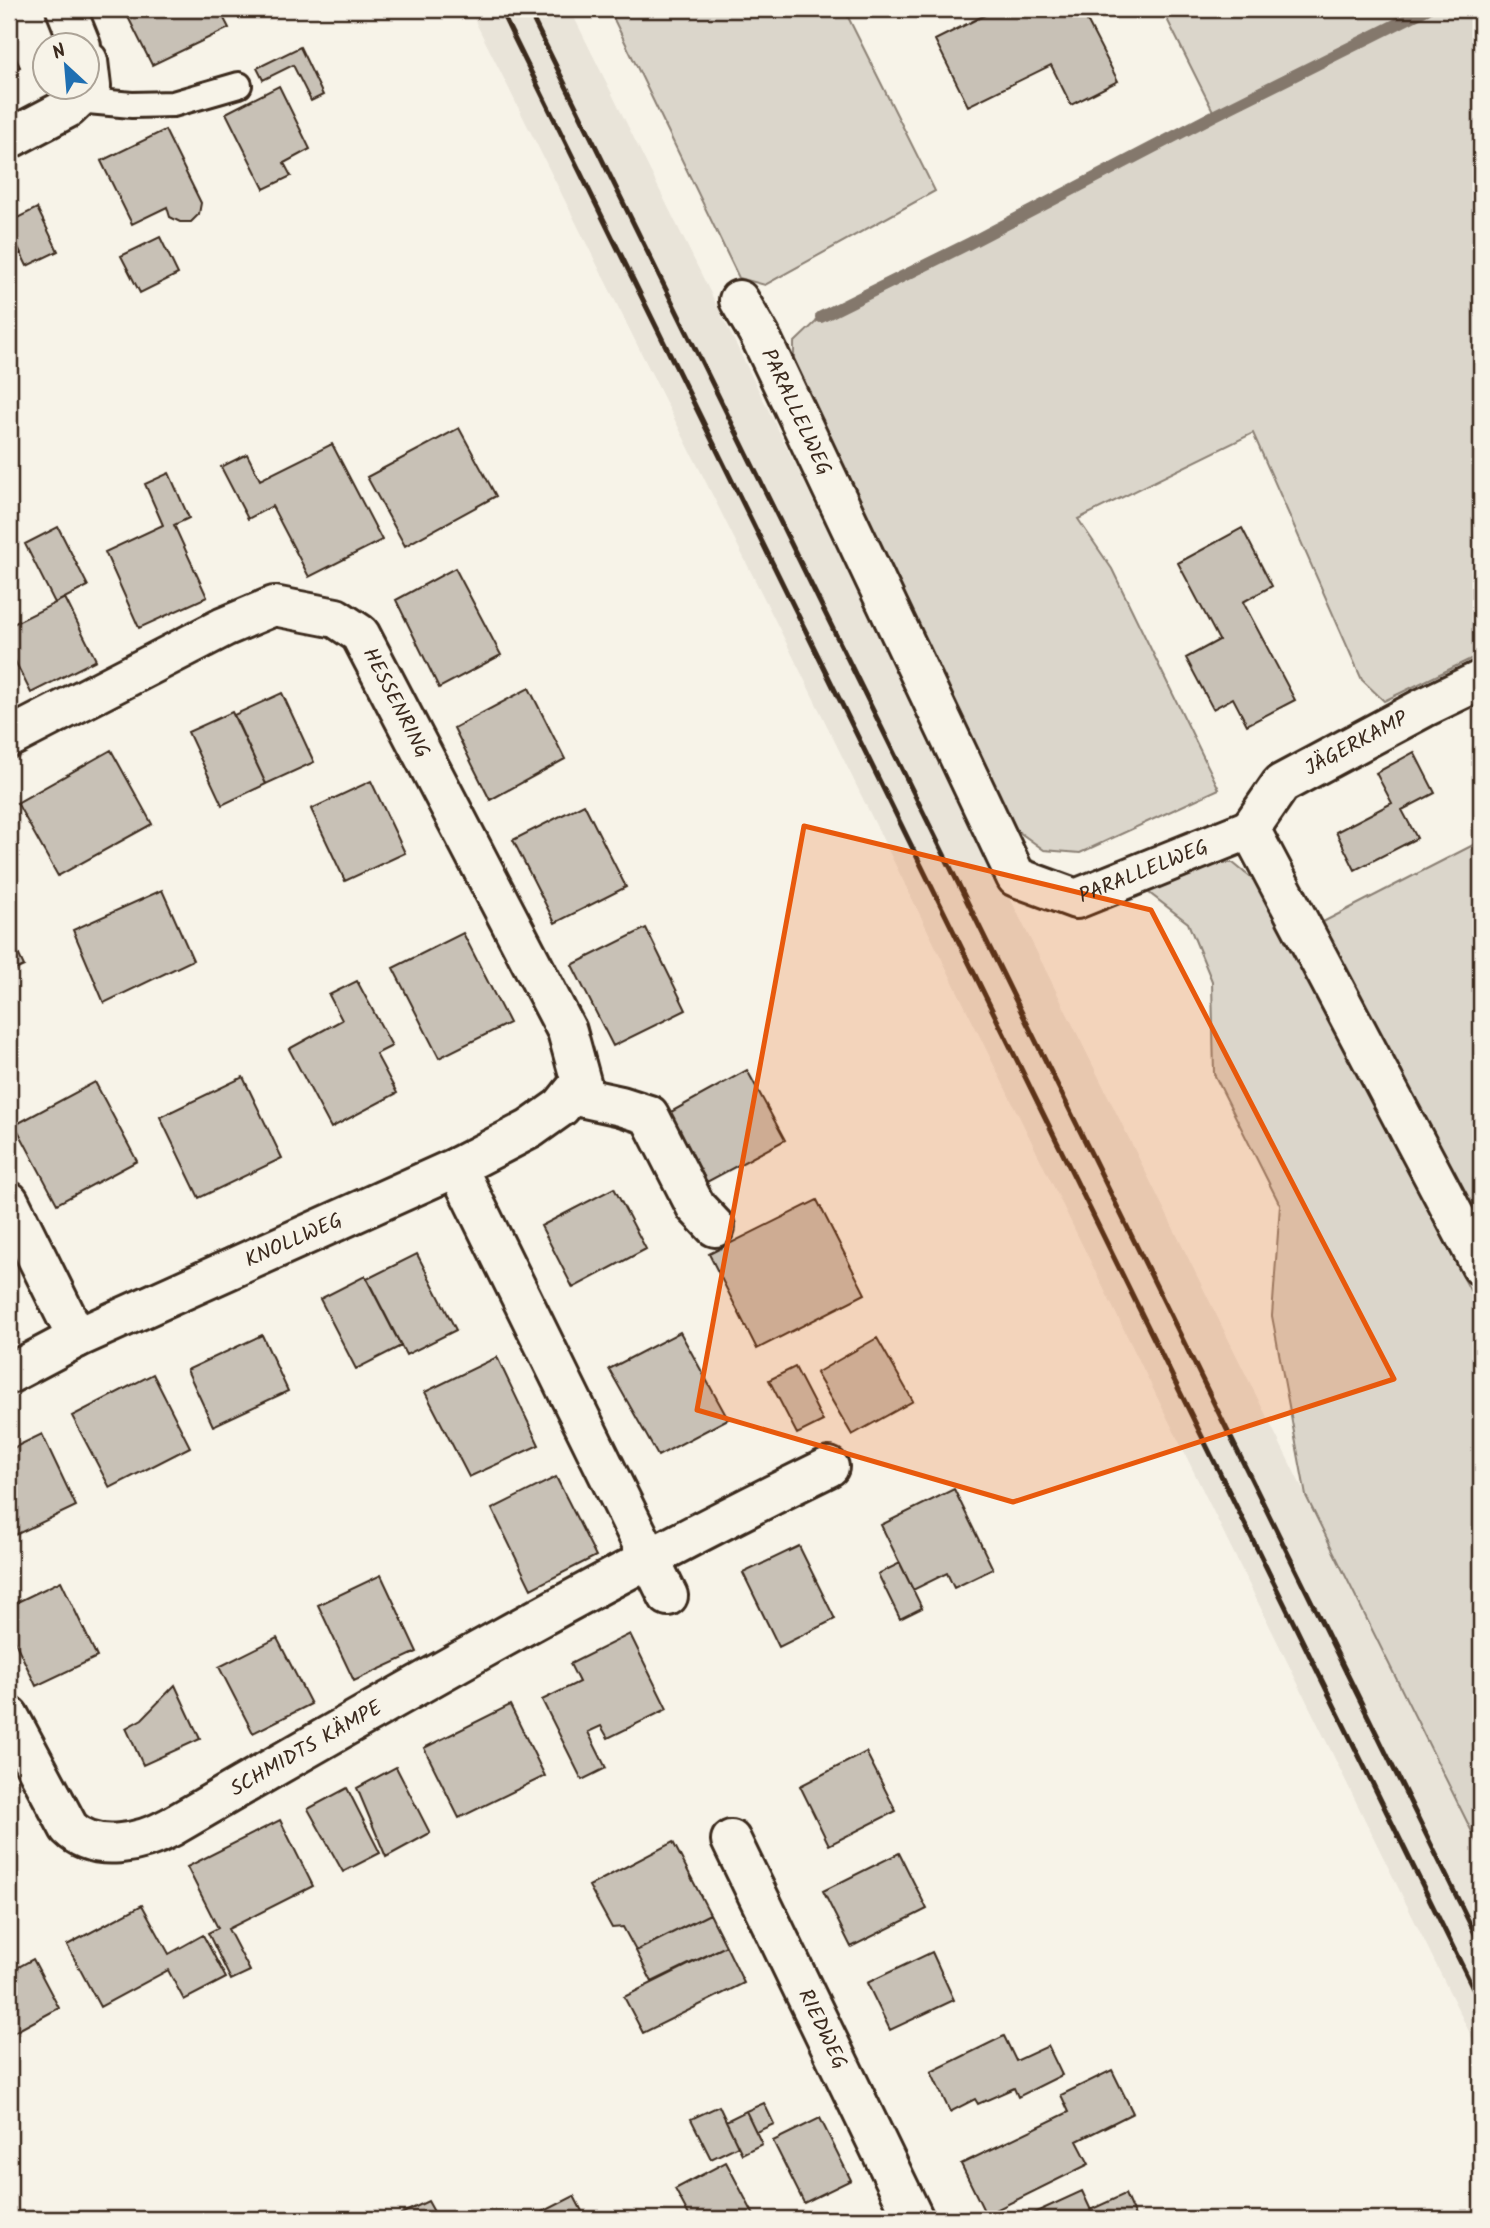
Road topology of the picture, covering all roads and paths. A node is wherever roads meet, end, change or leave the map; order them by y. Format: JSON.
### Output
{"nodes":[{"id":1,"x":66,"y":9,"type":"edge"},
{"id":2,"x":75,"y":32,"type":"edge"},
{"id":3,"x":239,"y":85,"type":"dead end"},
{"id":4,"x":75,"y":102,"type":"edge"},
{"id":5,"x":99,"y":102,"type":"edge"},
{"id":6,"x":9,"y":139,"type":"edge"},
{"id":7,"x":739,"y":300,"type":"dead end"},
{"id":8,"x":1481,"y":680,"type":"edge"},
{"id":9,"x":9,"y":738,"type":"edge"},
{"id":10,"x":1250,"y":829,"type":"junction"},
{"id":11,"x":576,"y":1088,"type":"junction"},
{"id":12,"x":457,"y":1167,"type":"junction"},
{"id":13,"x":9,"y":1201,"type":"edge"},
{"id":14,"x":715,"y":1227,"type":"dead end"},
{"id":15,"x":1481,"y":1266,"type":"edge"},
{"id":16,"x":76,"y":1338,"type":"junction"},
{"id":17,"x":9,"y":1374,"type":"edge"},
{"id":18,"x":829,"y":1467,"type":"dead end"},
{"id":19,"x":649,"y":1559,"type":"junction"},
{"id":20,"x":668,"y":1595,"type":"dead end"},
{"id":21,"x":9,"y":1716,"type":"edge"},
{"id":22,"x":731,"y":1840,"type":"dead end"},
{"id":23,"x":914,"y":2219,"type":"edge"}],
"edges":[{"from":1,"to":2,"type":"street"},
{"from":3,"to":5,"type":"lane"},
{"from":4,"to":6,"type":"street"},
{"from":7,"to":10,"type":"street","name":"PARALLELWEG"},
{"from":8,"to":10,"type":"street","name":"JÄGERKAMP"},
{"from":9,"to":11,"type":"street","name":"HESSENRING"},
{"from":10,"to":15,"type":"street"},
{"from":11,"to":12,"type":"street","name":"KNOLLWEG"},
{"from":11,"to":14,"type":"street"},
{"from":12,"to":16,"type":"street","name":"KNOLLWEG"},
{"from":12,"to":19,"type":"street"},
{"from":13,"to":16,"type":"street"},
{"from":16,"to":17,"type":"street","name":"KNOLLWEG"},
{"from":18,"to":19,"type":"street","name":"SCHMIDTS KÄMPE"},
{"from":19,"to":20,"type":"street"},
{"from":19,"to":21,"type":"street","name":"SCHMIDTS KÄMPE"},
{"from":22,"to":23,"type":"street","name":"RIEDWEG"}]}
